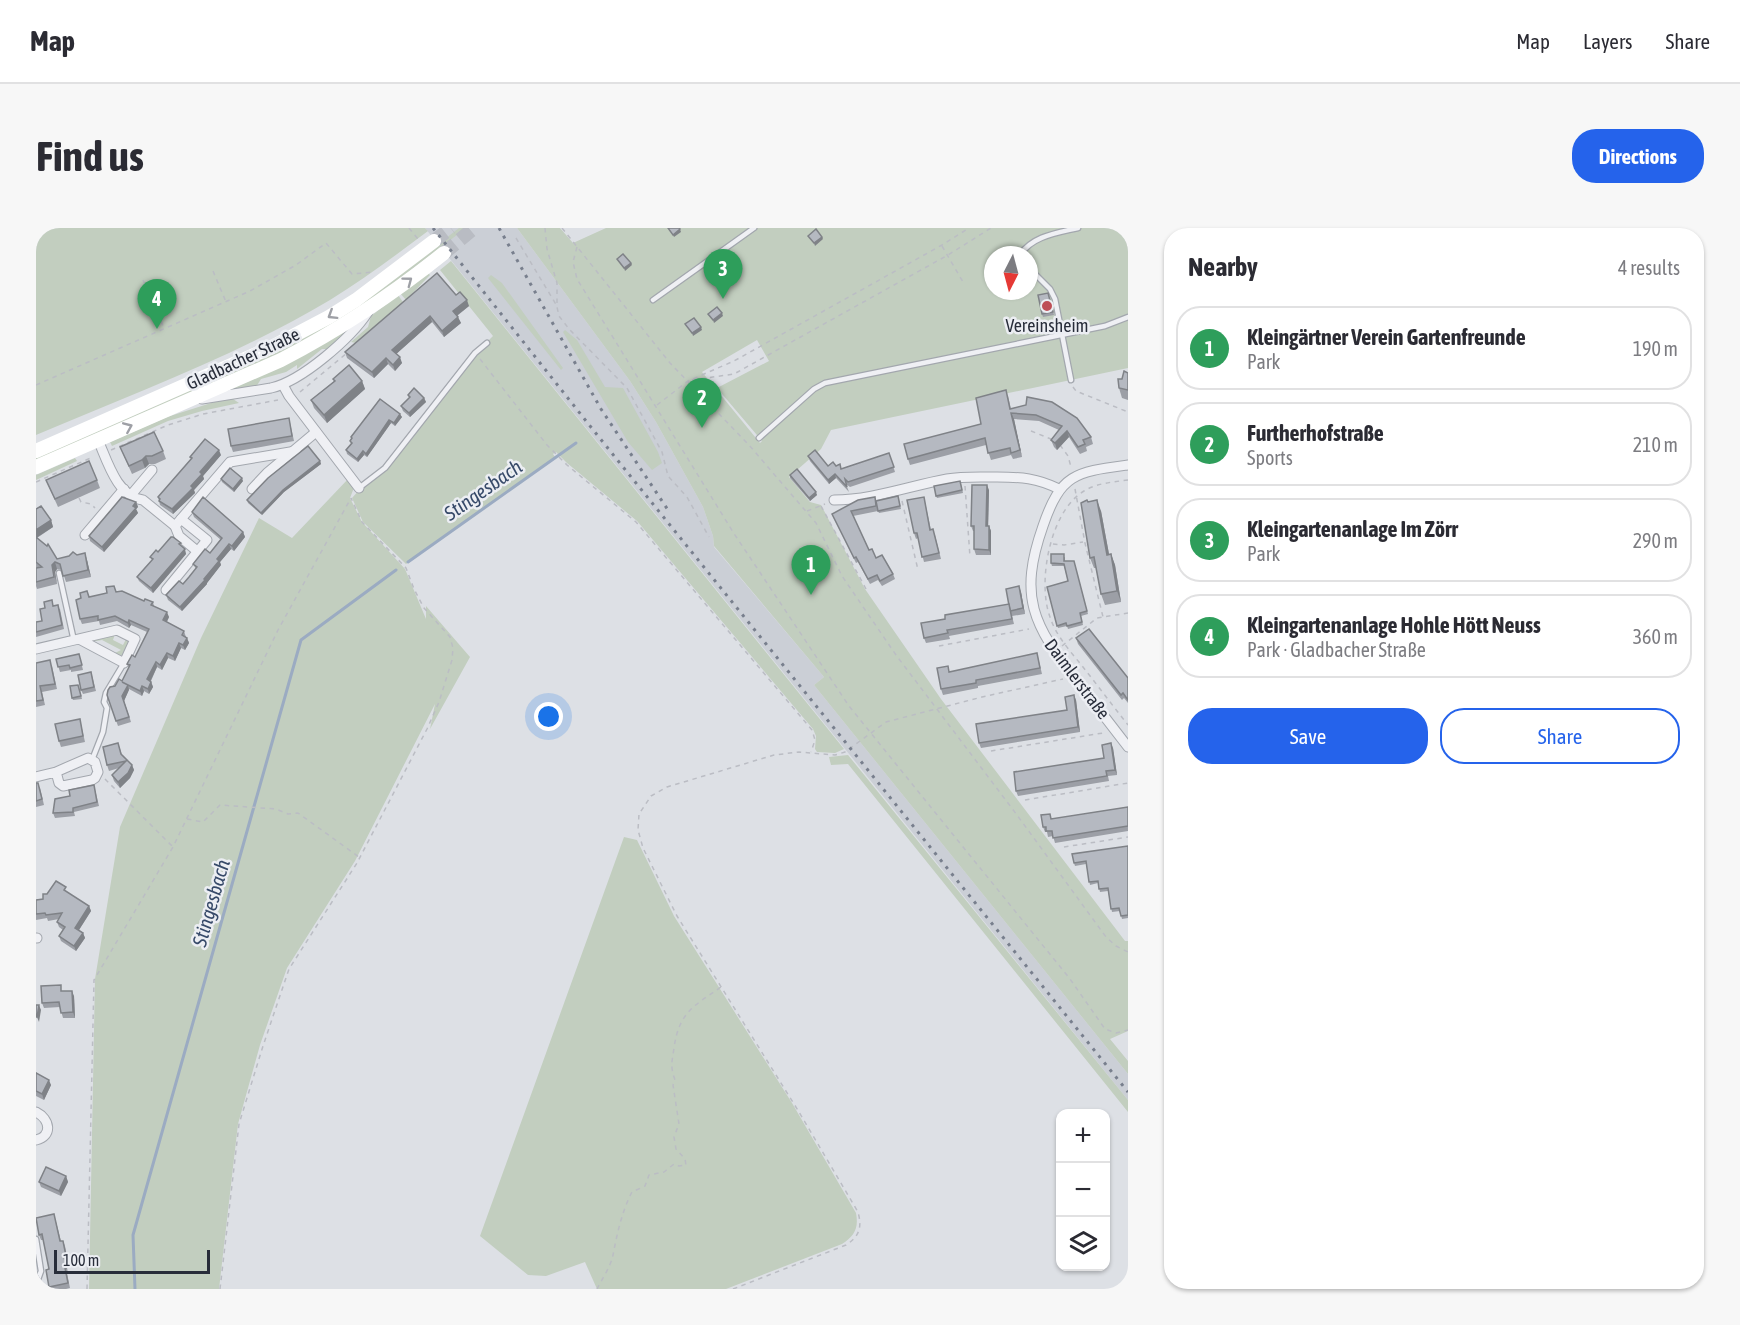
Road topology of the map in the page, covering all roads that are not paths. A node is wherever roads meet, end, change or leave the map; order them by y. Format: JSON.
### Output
{"nodes":[{"id":1,"x":754,"y":228,"type":"edge"},
{"id":2,"x":1078,"y":228,"type":"edge"},
{"id":3,"x":427,"y":241,"type":"tunnel mouth"},
{"id":4,"x":1028,"y":246,"type":"edge"},
{"id":5,"x":444,"y":253,"type":"tunnel mouth"},
{"id":6,"x":1038,"y":278,"type":"edge"},
{"id":7,"x":653,"y":300,"type":"dead end"},
{"id":8,"x":370,"y":308,"type":"junction"},
{"id":9,"x":1128,"y":317,"type":"edge"},
{"id":10,"x":1062,"y":334,"type":"junction"},
{"id":11,"x":487,"y":343,"type":"dead end"},
{"id":12,"x":1071,"y":380,"type":"road end"},
{"id":13,"x":283,"y":385,"type":"junction"},
{"id":14,"x":187,"y":402,"type":"junction"},
{"id":15,"x":316,"y":432,"type":"junction"},
{"id":16,"x":759,"y":438,"type":"dead end"},
{"id":17,"x":98,"y":440,"type":"junction"},
{"id":18,"x":36,"y":451,"type":"edge"},
{"id":19,"x":296,"y":451,"type":"junction"},
{"id":20,"x":1128,"y":465,"type":"edge"},
{"id":21,"x":36,"y":467,"type":"edge"},
{"id":22,"x":152,"y":470,"type":"dead end"},
{"id":23,"x":359,"y":488,"type":"joint"},
{"id":24,"x":252,"y":489,"type":"dead end"},
{"id":25,"x":1059,"y":489,"type":"junction"},
{"id":26,"x":128,"y":492,"type":"junction"},
{"id":27,"x":834,"y":500,"type":"road end"},
{"id":28,"x":178,"y":522,"type":"junction"},
{"id":29,"x":85,"y":536,"type":"dead end"},
{"id":30,"x":197,"y":551,"type":"junction"},
{"id":31,"x":59,"y":573,"type":"edge"},
{"id":32,"x":166,"y":590,"type":"dead end"},
{"id":33,"x":76,"y":640,"type":"junction"},
{"id":34,"x":36,"y":649,"type":"edge"},
{"id":35,"x":124,"y":663,"type":"junction"},
{"id":36,"x":1128,"y":747,"type":"edge"},
{"id":37,"x":92,"y":760,"type":"junction"},
{"id":38,"x":56,"y":772,"type":"junction"},
{"id":39,"x":36,"y":777,"type":"edge"},
{"id":40,"x":36,"y":1112,"type":"edge"},
{"id":41,"x":36,"y":1140,"type":"edge"},
{"id":42,"x":36,"y":1239,"type":"edge"},
{"id":43,"x":36,"y":1285,"type":"edge"}],
"edges":[{"from":1,"to":7,"type":"lane"},
{"from":2,"to":4,"type":"lane"},
{"from":3,"to":18,"type":"main road","name":"Gladbacher Straße","one_way":true},
{"from":8,"to":5,"type":"main road","name":"Gladbacher Straße","one_way":true},
{"from":6,"to":10,"type":"lane"},
{"from":8,"to":13,"type":"street","name":"Gladbacher Straße"},
{"from":8,"to":14,"type":"main road","name":"Gladbacher Straße"},
{"from":9,"to":10,"type":"lane"},
{"from":10,"to":12,"type":"lane"},
{"from":10,"to":16,"type":"lane"},
{"from":11,"to":23,"type":"lane"},
{"from":13,"to":14,"type":"street","name":"Gladbacher Straße"},
{"from":13,"to":15,"type":"street"},
{"from":17,"to":14,"type":"main road","name":"Gladbacher Straße","one_way":true},
{"from":15,"to":19,"type":"street"},
{"from":15,"to":23,"type":"street"},
{"from":17,"to":21,"type":"main road","name":"Gladbacher Straße"},
{"from":17,"to":26,"type":"street"},
{"from":19,"to":24,"type":"street"},
{"from":19,"to":28,"type":"street"},
{"from":20,"to":25,"type":"street"},
{"from":22,"to":26,"type":"street"},
{"from":25,"to":27,"type":"street"},
{"from":25,"to":36,"type":"street","name":"Daimlerstraße"},
{"from":26,"to":28,"type":"street"},
{"from":26,"to":29,"type":"street"},
{"from":28,"to":30,"type":"street"},
{"from":28,"to":30,"type":"street"},
{"from":30,"to":32,"type":"street"},
{"from":31,"to":33,"type":"lane"},
{"from":33,"to":34,"type":"street"},
{"from":33,"to":35,"type":"street"},
{"from":33,"to":35,"type":"street"},
{"from":35,"to":37,"type":"lane"},
{"from":37,"to":38,"type":"street"},
{"from":37,"to":38,"type":"street"},
{"from":38,"to":39,"type":"street"},
{"from":40,"to":41,"type":"street"},
{"from":42,"to":43,"type":"lane"}]}
